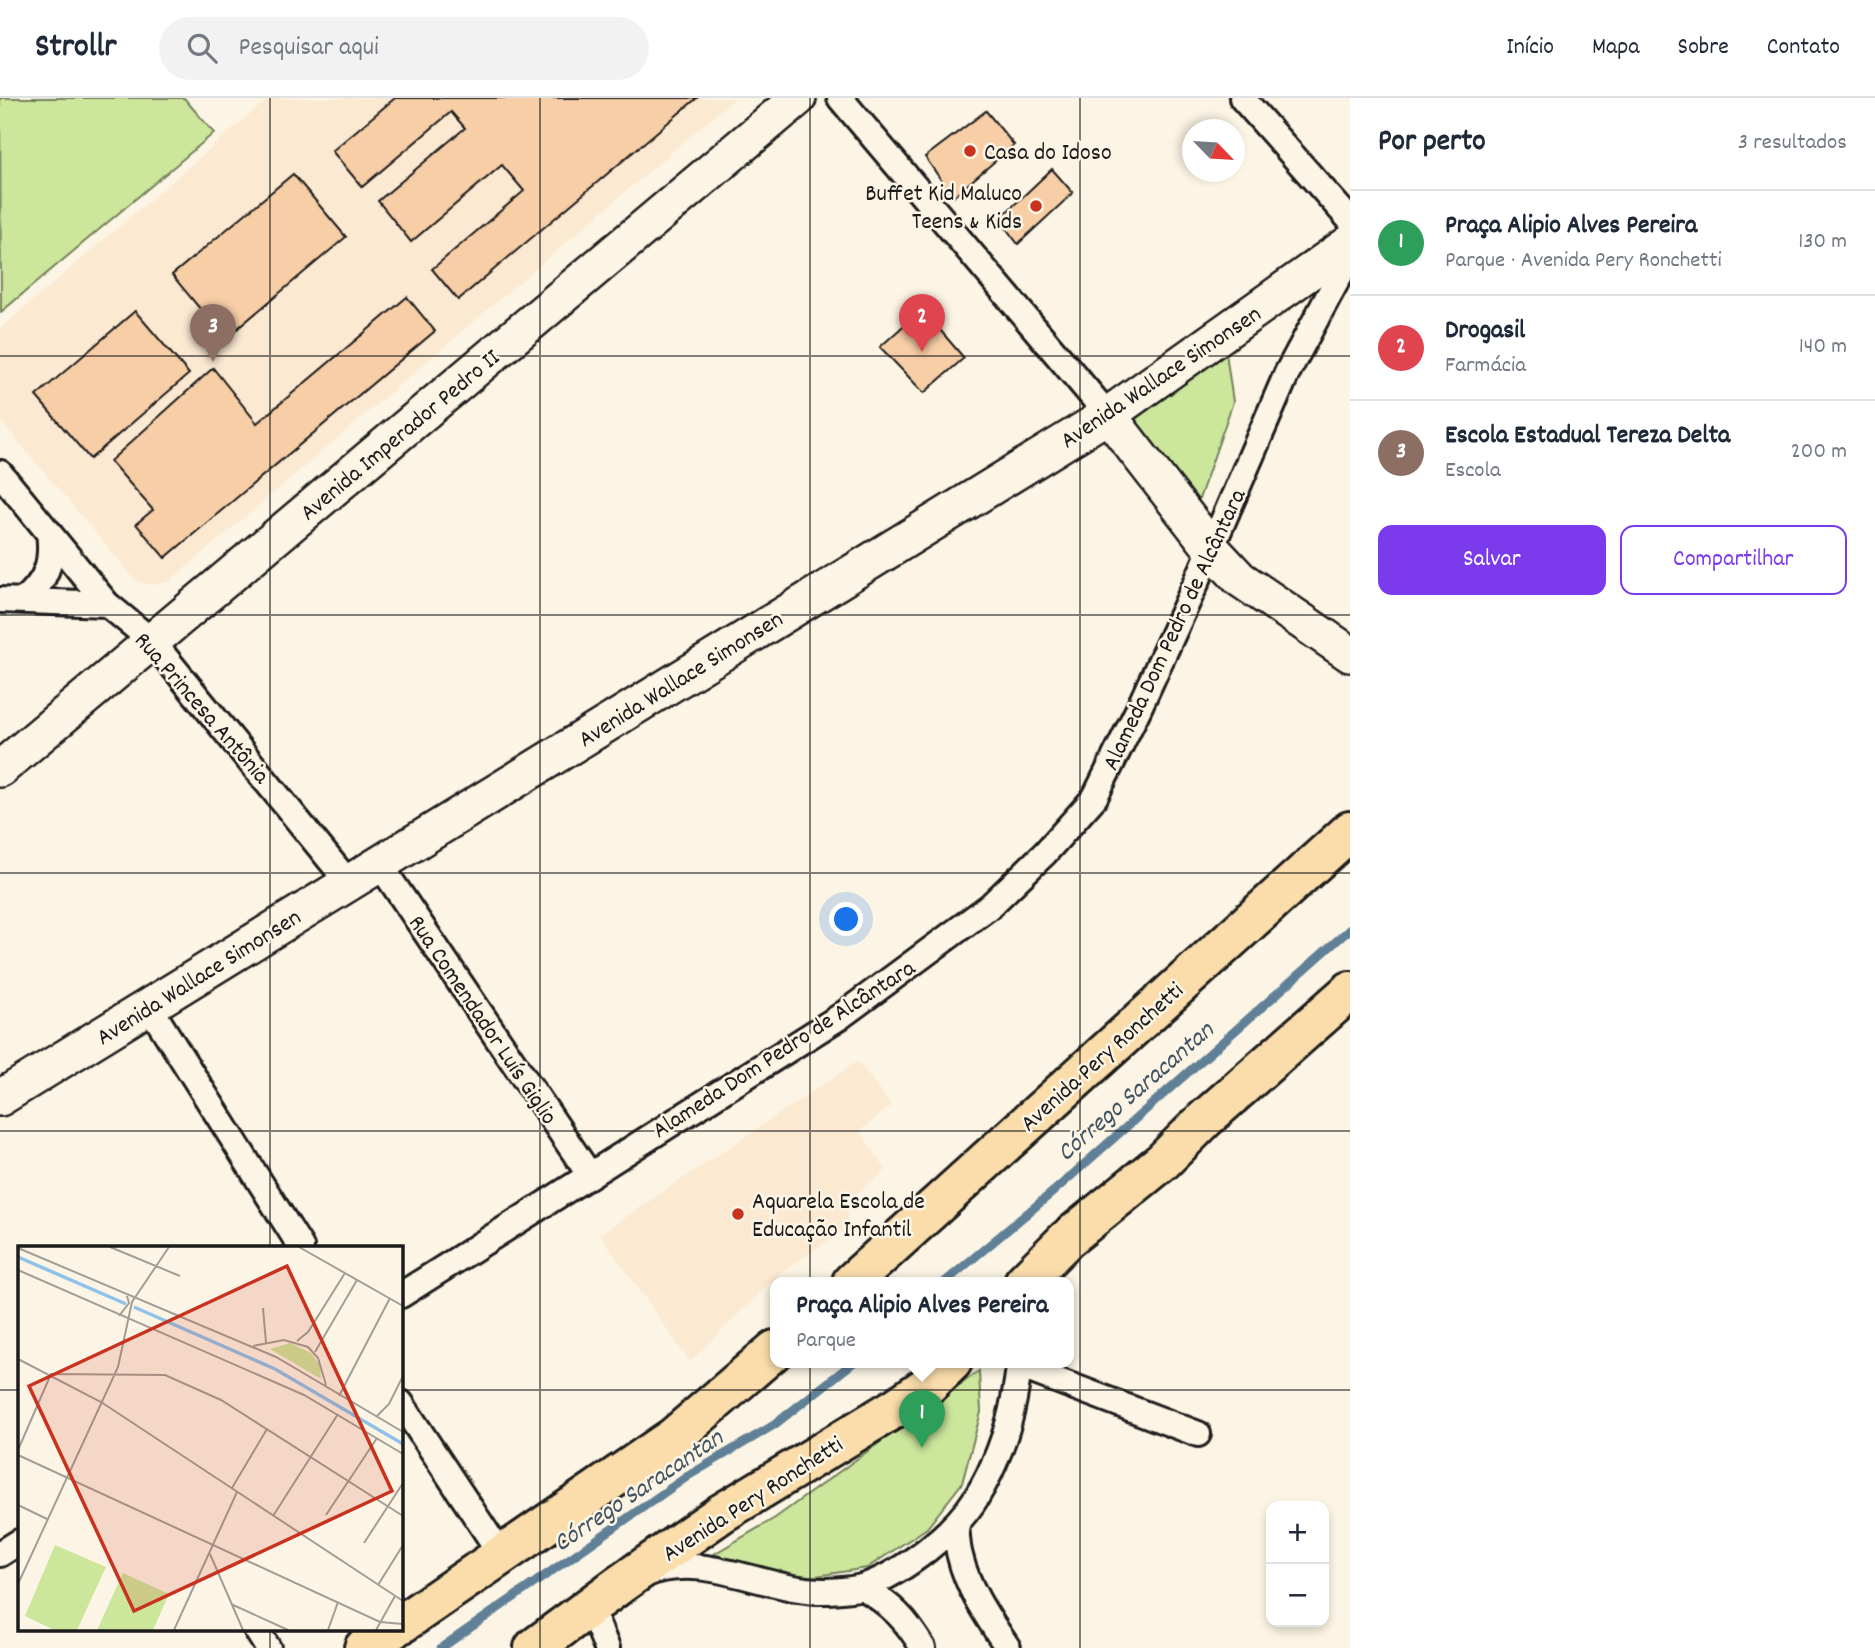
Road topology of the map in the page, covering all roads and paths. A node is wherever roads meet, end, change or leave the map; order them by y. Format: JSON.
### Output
{"nodes":[{"id":1,"x":798,"y":98,"type":"edge"},
{"id":2,"x":840,"y":98,"type":"edge"},
{"id":3,"x":1242,"y":98,"type":"edge"},
{"id":4,"x":1350,"y":220,"type":"edge"},
{"id":5,"x":1350,"y":243,"type":"edge"},
{"id":6,"x":1350,"y":256,"type":"edge"},
{"id":7,"x":1108,"y":415,"type":"junction"},
{"id":8,"x":0,"y":473,"type":"edge"},
{"id":9,"x":49,"y":532,"type":"junction"},
{"id":10,"x":1212,"y":549,"type":"junction"},
{"id":11,"x":11,"y":600,"type":"edge"},
{"id":12,"x":107,"y":604,"type":"junction"},
{"id":13,"x":152,"y":641,"type":"junction"},
{"id":14,"x":1350,"y":654,"type":"edge"},
{"id":15,"x":0,"y":769,"type":"edge"},
{"id":16,"x":1350,"y":831,"type":"edge"},
{"id":17,"x":379,"y":863,"type":"junction"},
{"id":18,"x":348,"y":882,"type":"junction"},
{"id":19,"x":1350,"y":990,"type":"edge"},
{"id":20,"x":149,"y":1006,"type":"junction"},
{"id":21,"x":0,"y":1097,"type":"edge"},
{"id":22,"x":1163,"y":1161,"type":"junction"},
{"id":23,"x":589,"y":1174,"type":"junction"},
{"id":24,"x":300,"y":1246,"type":"edge"},
{"id":25,"x":858,"y":1277,"type":"edge"},
{"id":26,"x":1029,"y":1277,"type":"edge"},
{"id":27,"x":1048,"y":1277,"type":"edge"},
{"id":28,"x":402,"y":1294,"type":"edge"},
{"id":29,"x":770,"y":1354,"type":"edge"},
{"id":30,"x":946,"y":1368,"type":"edge"},
{"id":31,"x":1018,"y":1368,"type":"edge"},
{"id":32,"x":1029,"y":1368,"type":"edge"},
{"id":33,"x":402,"y":1405,"type":"edge"},
{"id":34,"x":1198,"y":1434,"type":"dead end"},
{"id":35,"x":956,"y":1524,"type":"junction"},
{"id":36,"x":18,"y":1543,"type":"edge"},
{"id":37,"x":0,"y":1554,"type":"edge"},
{"id":38,"x":502,"y":1556,"type":"junction"},
{"id":39,"x":863,"y":1587,"type":"junction"},
{"id":40,"x":605,"y":1596,"type":"junction"},
{"id":41,"x":402,"y":1623,"type":"edge"},
{"id":42,"x":257,"y":1630,"type":"edge"},
{"id":43,"x":392,"y":1630,"type":"edge"},
{"id":44,"x":268,"y":1648,"type":"edge"},
{"id":45,"x":365,"y":1648,"type":"edge"},
{"id":46,"x":534,"y":1648,"type":"edge"},
{"id":47,"x":607,"y":1648,"type":"edge"},
{"id":48,"x":923,"y":1648,"type":"edge"},
{"id":49,"x":1008,"y":1648,"type":"edge"}],
"edges":[{"from":1,"to":13,"type":"street","name":"Avenida Imperador Pedro II"},
{"from":2,"to":7,"type":"street"},
{"from":3,"to":4,"type":"street"},
{"from":5,"to":7,"type":"street","name":"Avenida Wallace Simonsen"},
{"from":6,"to":10,"type":"street","name":"Alameda Dom Pedro de Alcântara"},
{"from":7,"to":10,"type":"street"},
{"from":7,"to":17,"type":"street","name":"Avenida Wallace Simonsen"},
{"from":8,"to":9,"type":"street","name":"Rua Princesa Antônia"},
{"from":9,"to":11,"type":"street"},
{"from":9,"to":12,"type":"street","name":"Rua Princesa Antônia"},
{"from":10,"to":14,"type":"street"},
{"from":10,"to":23,"type":"street","name":"Alameda Dom Pedro de Alcântara"},
{"from":11,"to":12,"type":"street"},
{"from":12,"to":13,"type":"street","name":"Rua Princesa Antônia"},
{"from":13,"to":15,"type":"street","name":"Avenida Imperador Pedro II"},
{"from":13,"to":18,"type":"street","name":"Rua Princesa Antônia"},
{"from":16,"to":25,"type":"main road","name":"Avenida Pery Ronchetti"},
{"from":17,"to":18,"type":"street","name":"Avenida Wallace Simonsen"},
{"from":17,"to":23,"type":"street","name":"Rua Comendador Luís Giglio"},
{"from":18,"to":20,"type":"street","name":"Avenida Wallace Simonsen"},
{"from":19,"to":22,"type":"main road"},
{"from":20,"to":21,"type":"street","name":"Avenida Wallace Simonsen"},
{"from":20,"to":24,"type":"street"},
{"from":22,"to":26,"type":"main road"},
{"from":22,"to":27,"type":"street"},
{"from":23,"to":28,"type":"street","name":"Alameda Dom Pedro de Alcântara"},
{"from":29,"to":38,"type":"main road"},
{"from":30,"to":40,"type":"main road","name":"Avenida Pery Ronchetti"},
{"from":31,"to":35,"type":"street","name":"Avenida Pery Ronchetti"},
{"from":32,"to":34,"type":"street"},
{"from":33,"to":38,"type":"street"},
{"from":35,"to":39,"type":"street","name":"Avenida Pery Ronchetti"},
{"from":35,"to":49,"type":"street"},
{"from":36,"to":37,"type":"street"},
{"from":38,"to":41,"type":"main road"},
{"from":39,"to":40,"type":"street","name":"Avenida Pery Ronchetti"},
{"from":39,"to":48,"type":"street"},
{"from":40,"to":46,"type":"main road","name":"Avenida Pery Ronchetti"},
{"from":40,"to":47,"type":"street"},
{"from":42,"to":44,"type":"street"},
{"from":43,"to":45,"type":"main road"}]}
